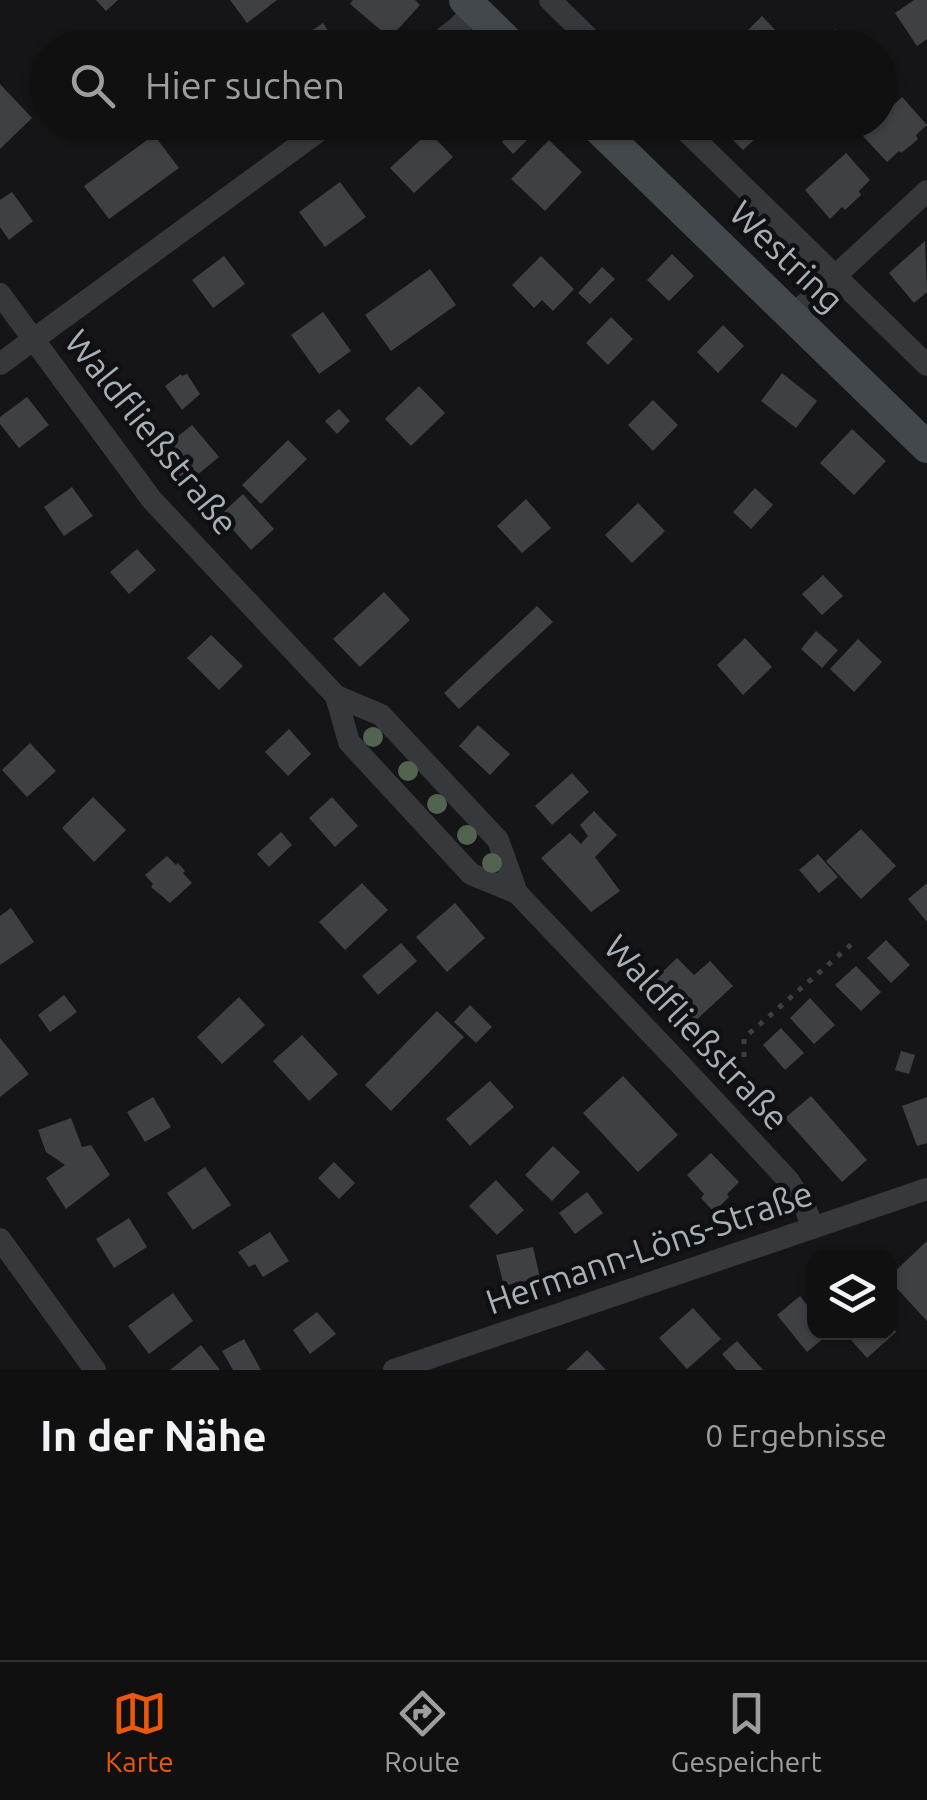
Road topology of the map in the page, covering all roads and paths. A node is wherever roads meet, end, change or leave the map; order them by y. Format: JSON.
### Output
{"nodes":[{"id":1,"x":550,"y":0,"type":"edge"},
{"id":2,"x":478,"y":6,"type":"edge"},
{"id":3,"x":454,"y":30,"type":"edge"},
{"id":4,"x":499,"y":30,"type":"edge"},
{"id":5,"x":581,"y":30,"type":"edge"},
{"id":6,"x":306,"y":140,"type":"edge"},
{"id":7,"x":611,"y":140,"type":"edge"},
{"id":8,"x":695,"y":140,"type":"edge"},
{"id":9,"x":927,"y":191,"type":"edge"},
{"id":10,"x":835,"y":276,"type":"junction"},
{"id":11,"x":0,"y":294,"type":"edge"},
{"id":12,"x":792,"y":316,"type":"junction"},
{"id":13,"x":34,"y":340,"type":"junction"},
{"id":14,"x":0,"y":364,"type":"edge"},
{"id":15,"x":927,"y":365,"type":"edge"},
{"id":16,"x":927,"y":447,"type":"edge"},
{"id":17,"x":336,"y":696,"type":"junction"},
{"id":18,"x":516,"y":893,"type":"junction"},
{"id":19,"x":853,"y":943,"type":"dead end"},
{"id":20,"x":744,"y":1057,"type":"dead end"},
{"id":21,"x":927,"y":1189,"type":"edge"},
{"id":22,"x":813,"y":1228,"type":"junction"},
{"id":23,"x":0,"y":1239,"type":"edge"},
{"id":24,"x":426,"y":1365,"type":"edge"},
{"id":25,"x":95,"y":1370,"type":"edge"},
{"id":26,"x":394,"y":1370,"type":"edge"}],
"edges":[{"from":1,"to":5,"type":"street"},
{"from":2,"to":3,"type":"street"},
{"from":2,"to":4,"type":"street"},
{"from":6,"to":13,"type":"street"},
{"from":7,"to":12,"type":"street","name":"Westring"},
{"from":8,"to":10,"type":"street","name":"Westring"},
{"from":9,"to":10,"type":"street"},
{"from":10,"to":12,"type":"street"},
{"from":10,"to":15,"type":"street","name":"Westring"},
{"from":11,"to":13,"type":"street","name":"Waldfließstraße"},
{"from":12,"to":16,"type":"street","name":"Westring"},
{"from":13,"to":14,"type":"street"},
{"from":13,"to":17,"type":"street","name":"Waldfließstraße"},
{"from":17,"to":18,"type":"street","name":"Waldfließstraße"},
{"from":17,"to":18,"type":"street","name":"Waldfließstraße"},
{"from":18,"to":22,"type":"street","name":"Waldfließstraße"},
{"from":19,"to":20,"type":"path"},
{"from":21,"to":22,"type":"street","name":"Hermann-Löns-Straße"},
{"from":22,"to":24,"type":"street","name":"Hermann-Löns-Straße"},
{"from":23,"to":25,"type":"street"},
{"from":24,"to":26,"type":"street","name":"Hermann-Löns-Straße"}]}
